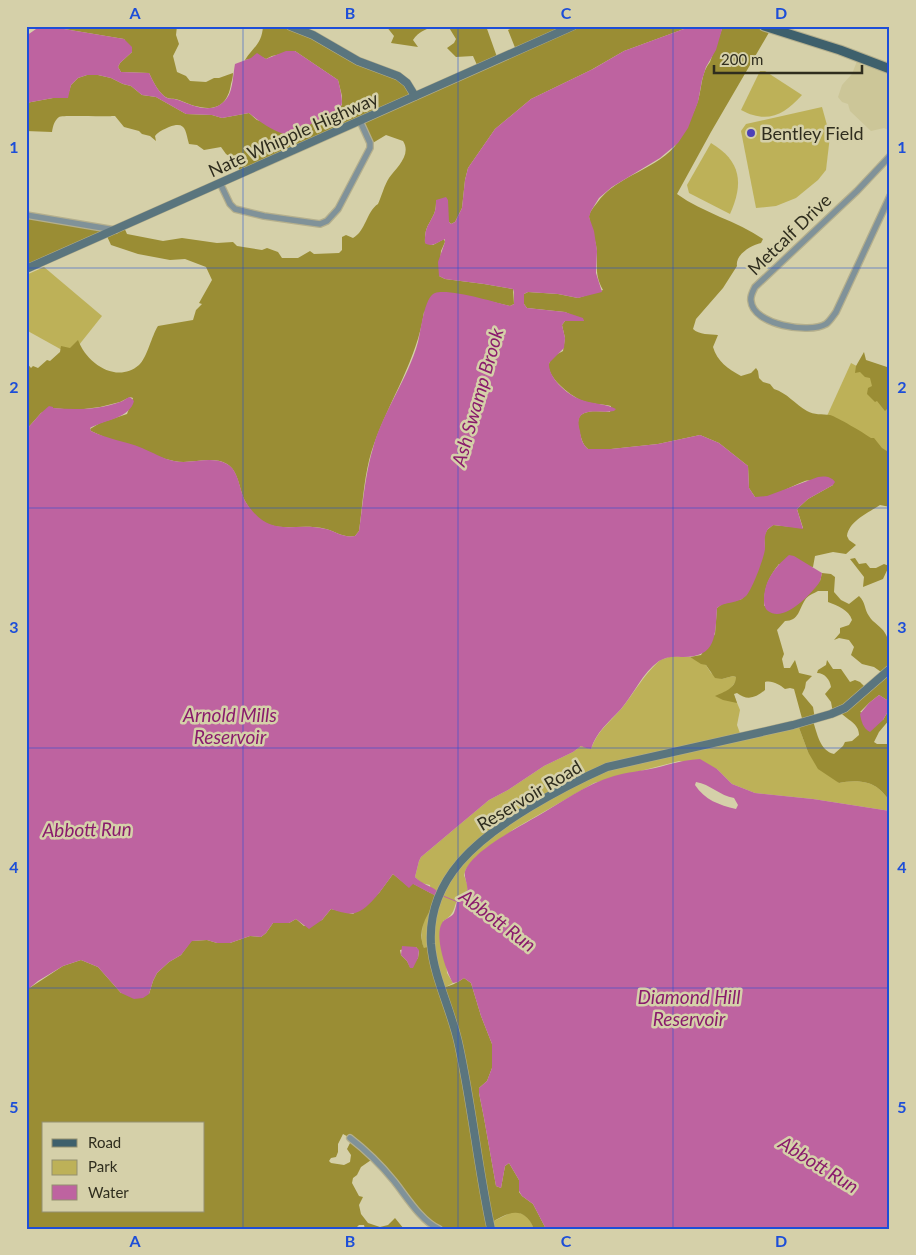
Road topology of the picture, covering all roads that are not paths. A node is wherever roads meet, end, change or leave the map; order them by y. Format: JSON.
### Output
{"nodes":[{"id":1,"x":290,"y":26,"type":"edge"},
{"id":2,"x":573,"y":26,"type":"edge"},
{"id":3,"x":764,"y":26,"type":"edge"},
{"id":4,"x":890,"y":69,"type":"edge"},
{"id":5,"x":415,"y":96,"type":"junction"},
{"id":6,"x":360,"y":121,"type":"junction"},
{"id":7,"x":890,"y":156,"type":"edge"},
{"id":8,"x":220,"y":182,"type":"junction"},
{"id":9,"x":890,"y":196,"type":"edge"},
{"id":10,"x":26,"y":215,"type":"edge"},
{"id":11,"x":115,"y":230,"type":"junction"},
{"id":12,"x":26,"y":269,"type":"edge"},
{"id":13,"x":890,"y":669,"type":"edge"},
{"id":14,"x":350,"y":1138,"type":"dead end"},
{"id":15,"x":439,"y":1229,"type":"edge"},
{"id":16,"x":491,"y":1229,"type":"edge"}],
"edges":[{"from":1,"to":5,"type":"street"},
{"from":2,"to":5,"type":"street","name":"Nate Whipple Highway"},
{"from":3,"to":4,"type":"main road"},
{"from":5,"to":6,"type":"street","name":"Nate Whipple Highway"},
{"from":6,"to":8,"type":"street","name":"Nate Whipple Highway"},
{"from":6,"to":8,"type":"street"},
{"from":7,"to":9,"type":"street","name":"Metcalf Drive"},
{"from":8,"to":11,"type":"street","name":"Nate Whipple Highway"},
{"from":10,"to":11,"type":"street"},
{"from":11,"to":12,"type":"street","name":"Nate Whipple Highway"},
{"from":13,"to":16,"type":"street","name":"Reservoir Road"},
{"from":14,"to":15,"type":"street"}]}
